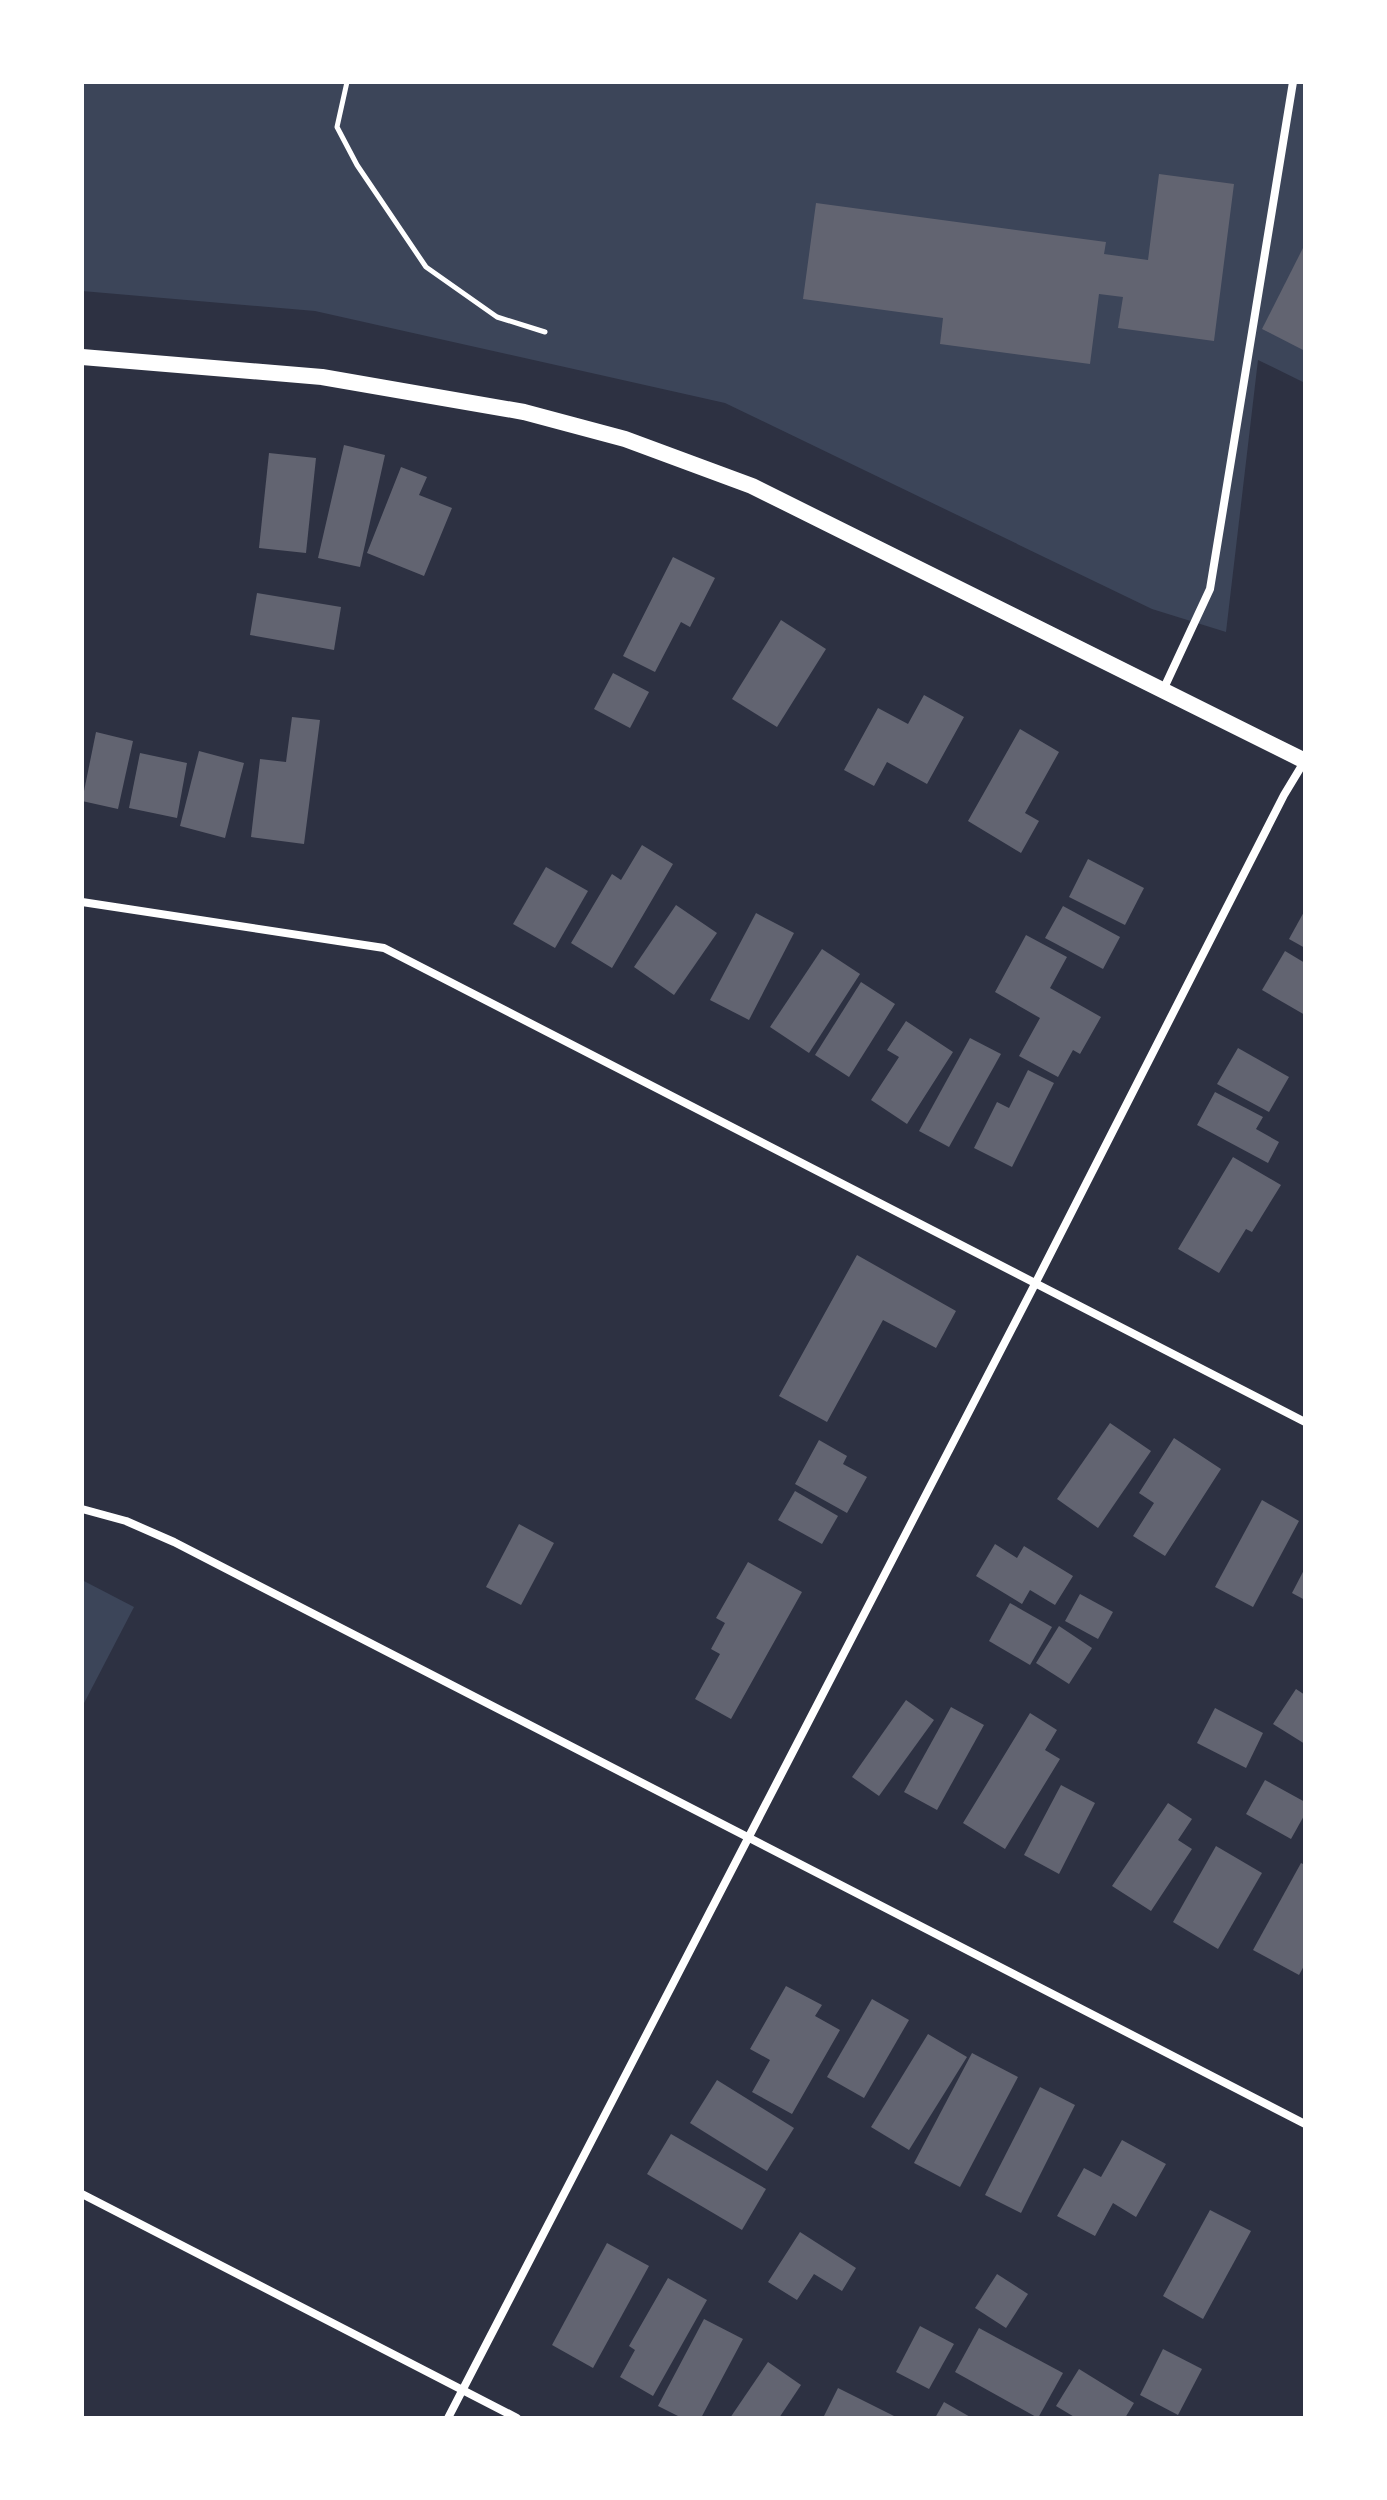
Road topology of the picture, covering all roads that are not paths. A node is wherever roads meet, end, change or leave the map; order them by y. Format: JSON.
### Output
{"nodes":[{"id":1,"x":1293,"y":82,"type":"edge"},
{"id":2,"x":82,"y":357,"type":"edge"},
{"id":3,"x":1164,"y":688,"type":"junction"},
{"id":4,"x":1305,"y":761,"type":"edge"},
{"id":5,"x":82,"y":902,"type":"edge"},
{"id":6,"x":1035,"y":1284,"type":"junction"},
{"id":7,"x":1305,"y":1422,"type":"edge"},
{"id":8,"x":82,"y":1509,"type":"edge"},
{"id":9,"x":749,"y":1839,"type":"junction"},
{"id":10,"x":1305,"y":2124,"type":"edge"},
{"id":11,"x":82,"y":2194,"type":"edge"},
{"id":12,"x":463,"y":2390,"type":"junction"},
{"id":13,"x":448,"y":2418,"type":"edge"},
{"id":14,"x":517,"y":2418,"type":"edge"}],
"edges":[{"from":1,"to":3,"type":"street"},
{"from":2,"to":3,"type":"main road"},
{"from":3,"to":4,"type":"main road"},
{"from":4,"to":6,"type":"street"},
{"from":5,"to":6,"type":"street"},
{"from":6,"to":7,"type":"street"},
{"from":6,"to":9,"type":"street"},
{"from":8,"to":9,"type":"street"},
{"from":9,"to":10,"type":"street"},
{"from":9,"to":12,"type":"street"},
{"from":11,"to":12,"type":"street"},
{"from":12,"to":13,"type":"street"},
{"from":12,"to":14,"type":"street"}]}
